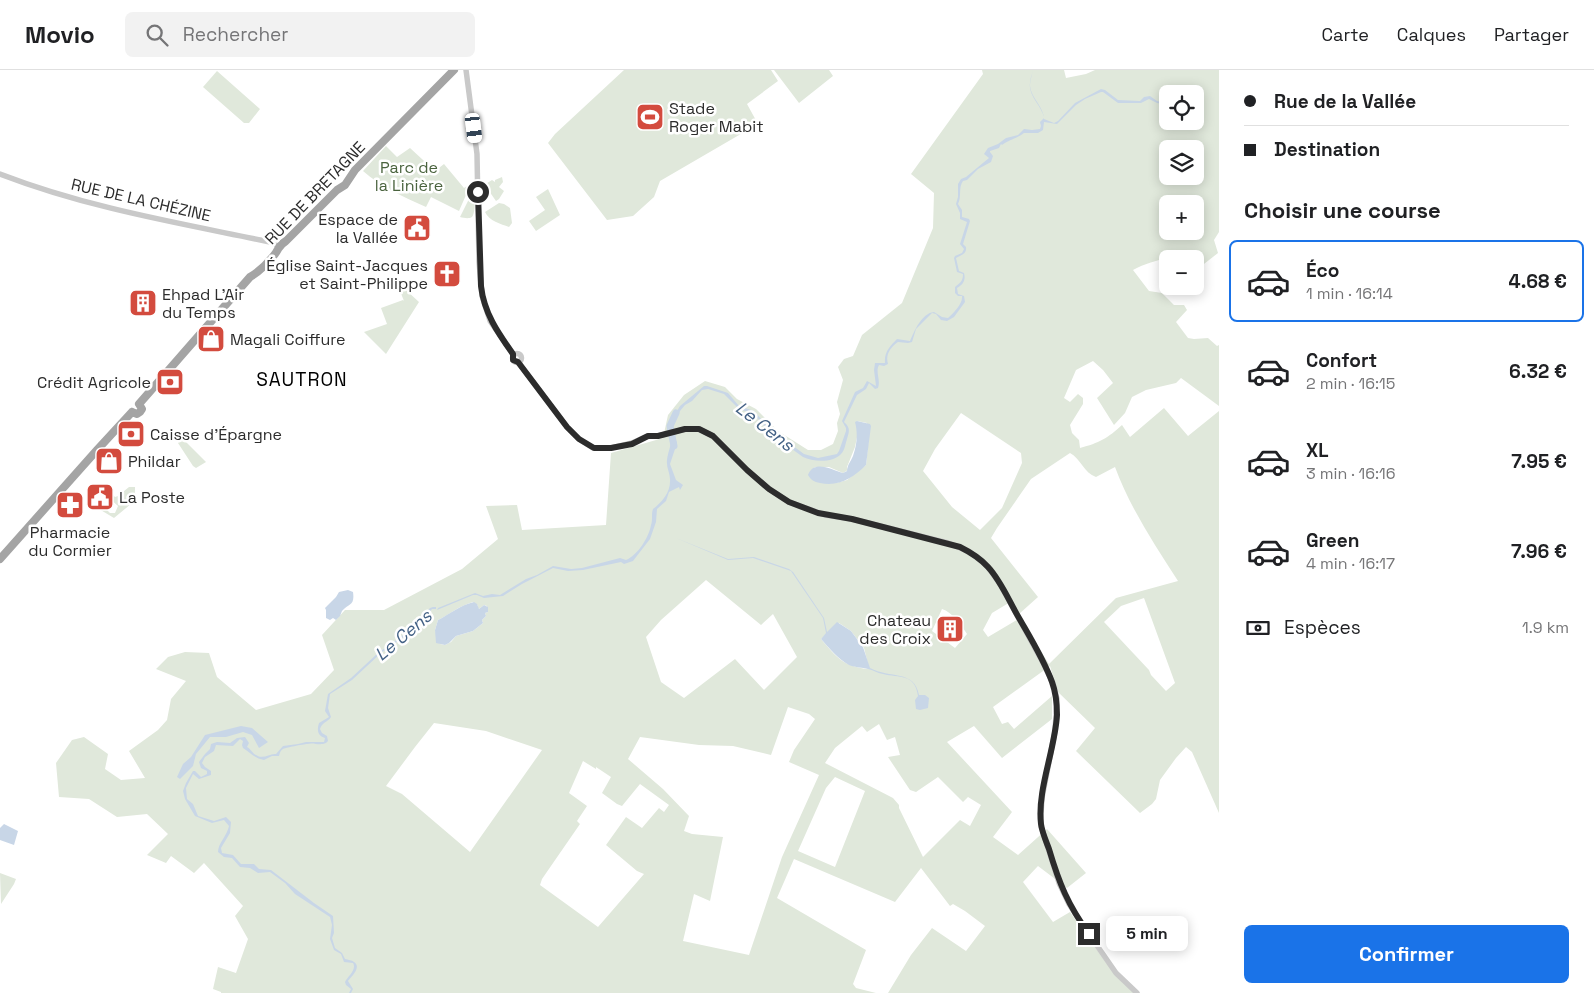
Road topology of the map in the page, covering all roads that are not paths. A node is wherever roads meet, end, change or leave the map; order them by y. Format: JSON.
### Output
{"nodes":[{"id":1,"x":454,"y":70,"type":"edge"},
{"id":2,"x":466,"y":70,"type":"edge"},
{"id":3,"x":0,"y":174,"type":"edge"},
{"id":4,"x":279,"y":246,"type":"junction"},
{"id":5,"x":0,"y":560,"type":"edge"},
{"id":6,"x":1137,"y":993,"type":"edge"}],
"edges":[{"from":1,"to":4,"type":"main road","name":"RUE DE BRETAGNE"},
{"from":2,"to":6,"type":"street"},
{"from":3,"to":4,"type":"street","name":"RUE DE LA CHÉZINE"},
{"from":4,"to":5,"type":"main road","name":"RUE DE BRETAGNE"}]}
